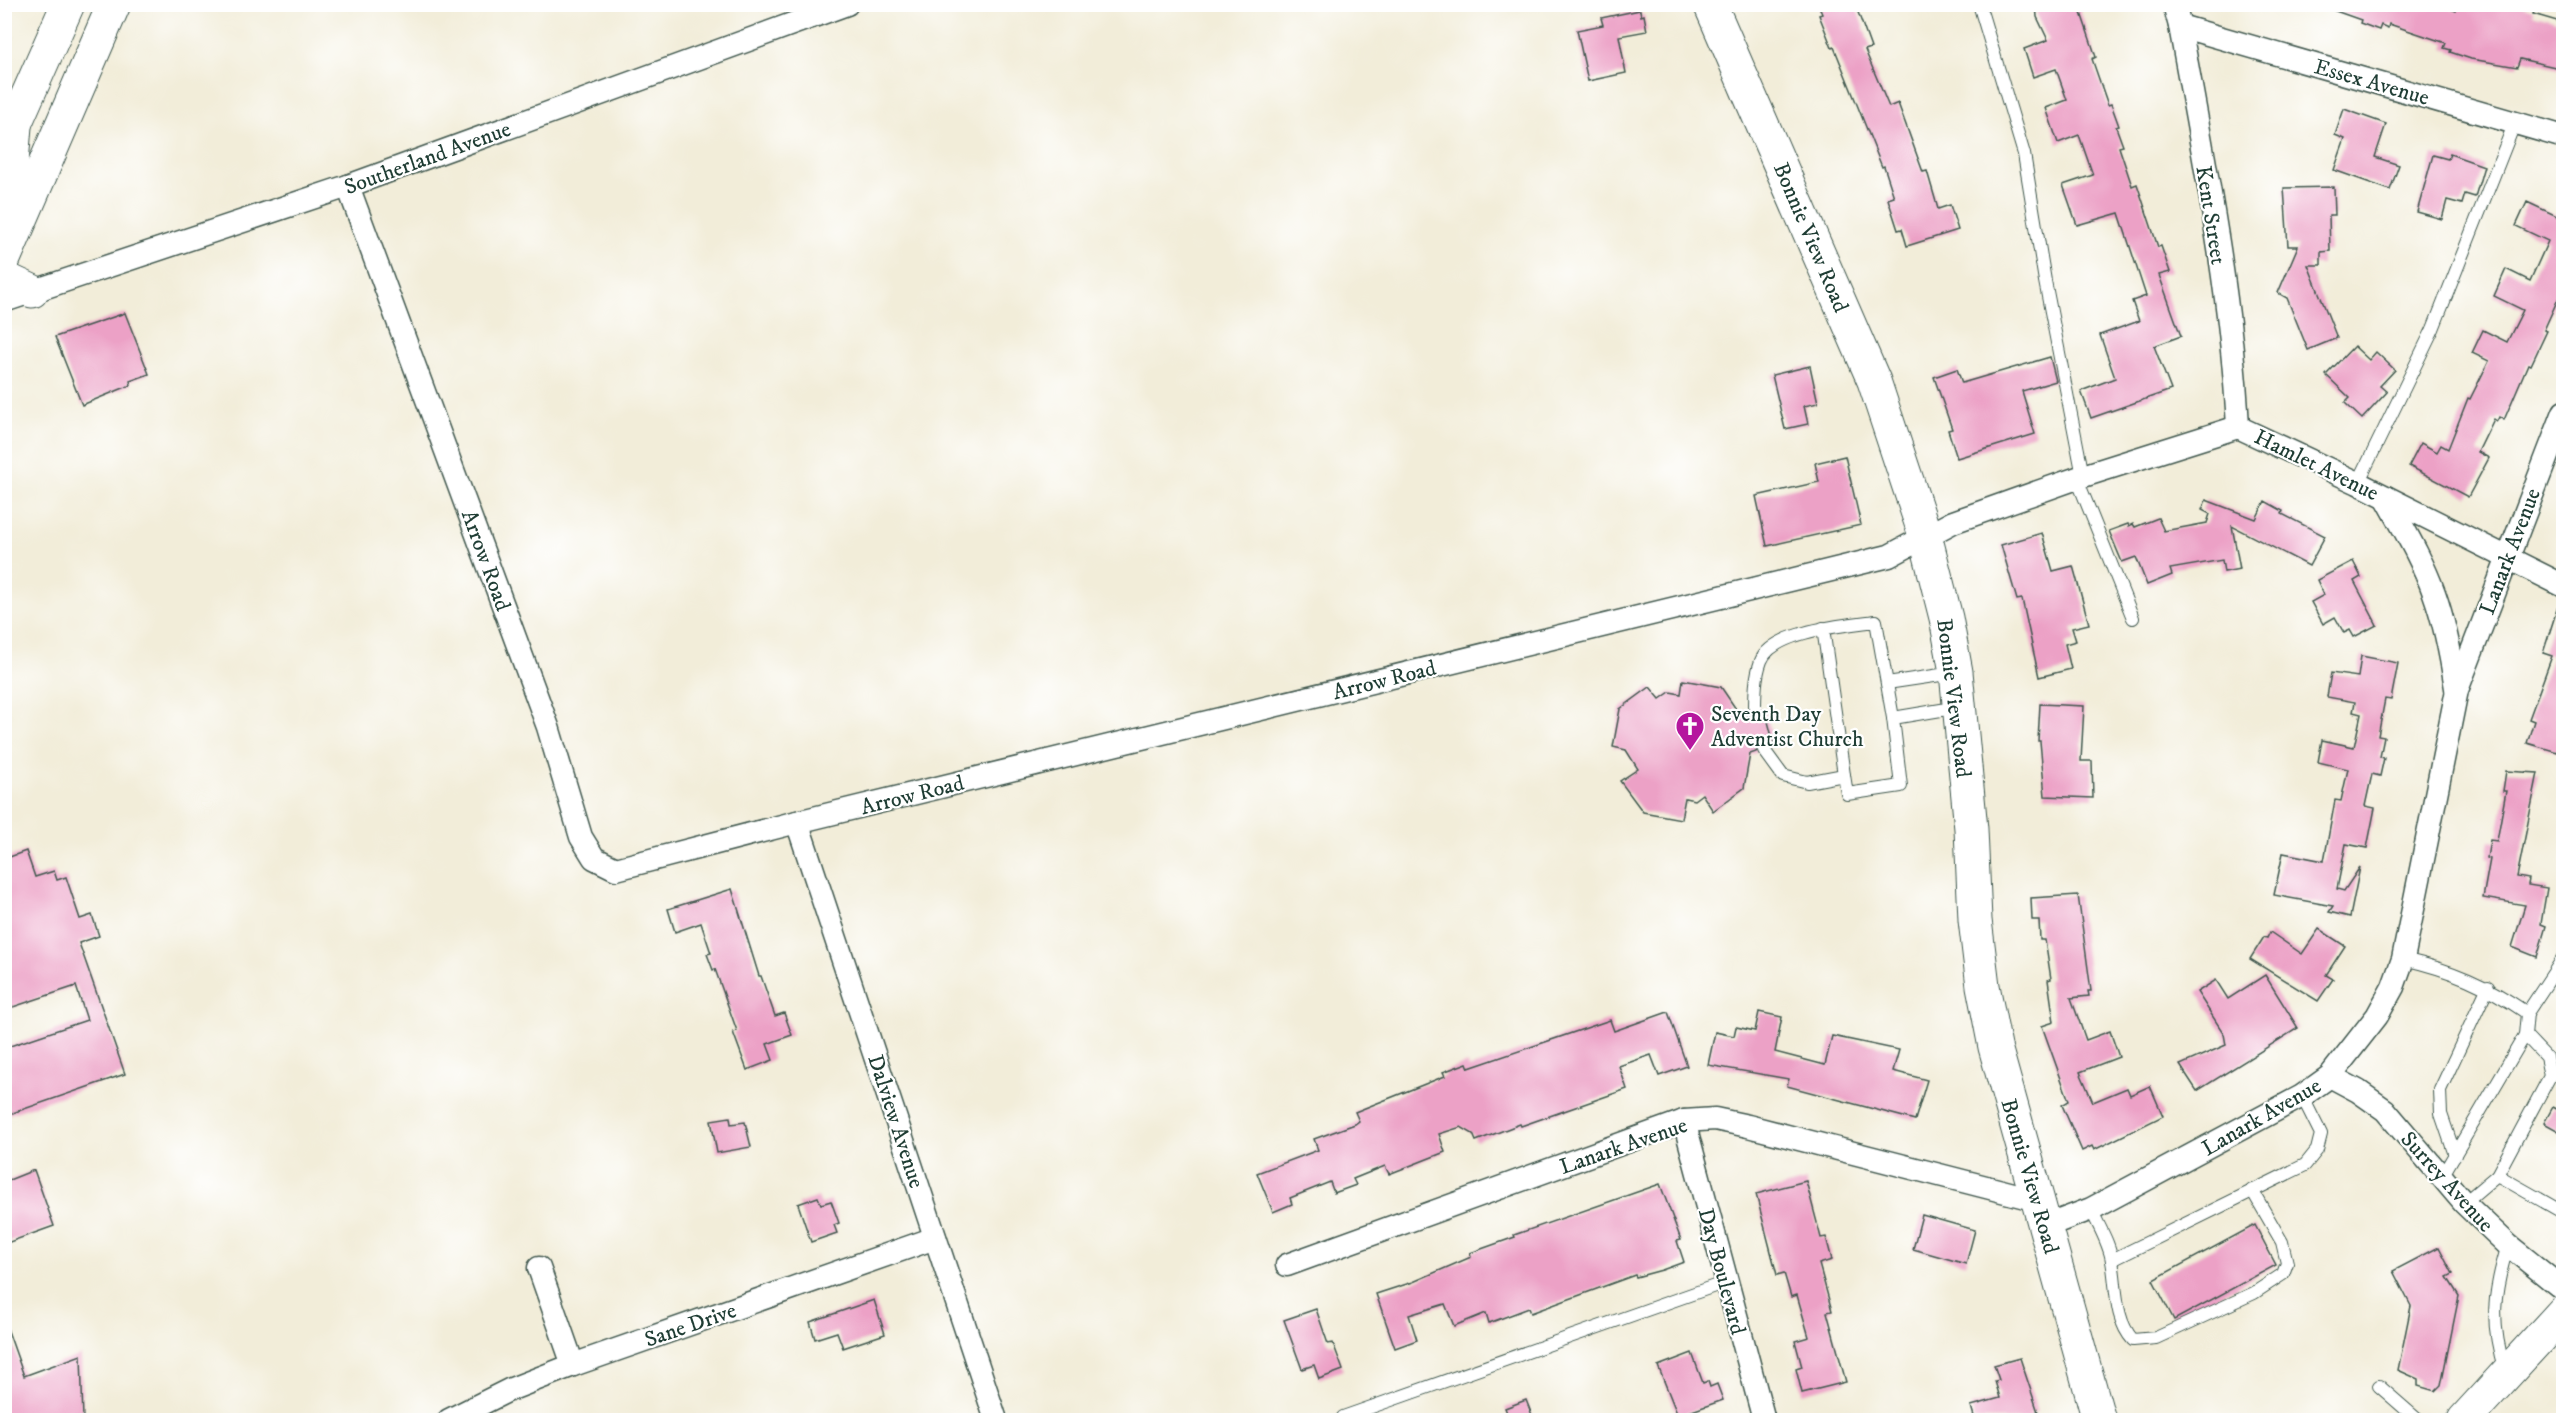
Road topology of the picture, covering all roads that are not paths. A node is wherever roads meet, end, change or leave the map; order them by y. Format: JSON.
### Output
{"nodes":[{"id":1,"x":68,"y":4,"type":"edge"},
{"id":2,"x":114,"y":4,"type":"edge"},
{"id":3,"x":848,"y":4,"type":"edge"},
{"id":4,"x":1710,"y":4,"type":"edge"},
{"id":5,"x":1979,"y":4,"type":"edge"},
{"id":6,"x":2177,"y":15,"type":"edge"},
{"id":7,"x":2515,"y":122,"type":"junction"},
{"id":8,"x":10,"y":137,"type":"edge"},
{"id":9,"x":2564,"y":137,"type":"edge"},
{"id":10,"x":348,"y":186,"type":"junction"},
{"id":11,"x":4,"y":192,"type":"edge"},
{"id":12,"x":4,"y":259,"type":"edge"},
{"id":13,"x":14,"y":290,"type":"edge"},
{"id":14,"x":2564,"y":412,"type":"edge"},
{"id":15,"x":2238,"y":427,"type":"junction"},
{"id":16,"x":2080,"y":477,"type":"junction"},
{"id":17,"x":2358,"y":483,"type":"junction"},
{"id":18,"x":2386,"y":497,"type":"junction"},
{"id":19,"x":1925,"y":535,"type":"junction"},
{"id":20,"x":2506,"y":558,"type":"junction"},
{"id":21,"x":2564,"y":586,"type":"edge"},
{"id":22,"x":2133,"y":618,"type":"dead end"},
{"id":23,"x":1823,"y":628,"type":"junction"},
{"id":24,"x":1956,"y":672,"type":"junction"},
{"id":25,"x":1887,"y":683,"type":"junction"},
{"id":26,"x":2457,"y":690,"type":"junction"},
{"id":27,"x":1960,"y":707,"type":"junction"},
{"id":28,"x":1755,"y":712,"type":"dead end"},
{"id":29,"x":1893,"y":718,"type":"junction"},
{"id":30,"x":1764,"y":750,"type":"dead end"},
{"id":31,"x":1844,"y":775,"type":"junction"},
{"id":32,"x":797,"y":822,"type":"junction"},
{"id":33,"x":2564,"y":957,"type":"edge"},
{"id":34,"x":2403,"y":959,"type":"junction"},
{"id":35,"x":2488,"y":987,"type":"junction"},
{"id":36,"x":2528,"y":1012,"type":"junction"},
{"id":37,"x":2525,"y":1035,"type":"junction"},
{"id":38,"x":2330,"y":1076,"type":"junction"},
{"id":39,"x":2302,"y":1096,"type":"junction"},
{"id":40,"x":1684,"y":1121,"type":"junction"},
{"id":41,"x":2456,"y":1155,"type":"junction"},
{"id":42,"x":2497,"y":1175,"type":"junction"},
{"id":43,"x":2441,"y":1178,"type":"junction"},
{"id":44,"x":2252,"y":1190,"type":"junction"},
{"id":45,"x":2464,"y":1203,"type":"junction"},
{"id":46,"x":2091,"y":1209,"type":"junction"},
{"id":47,"x":2042,"y":1213,"type":"junction"},
{"id":48,"x":2564,"y":1213,"type":"edge"},
{"id":49,"x":935,"y":1238,"type":"junction"},
{"id":50,"x":2508,"y":1245,"type":"junction"},
{"id":51,"x":2112,"y":1260,"type":"junction"},
{"id":52,"x":1287,"y":1265,"type":"dead end"},
{"id":53,"x":539,"y":1268,"type":"dead end"},
{"id":54,"x":1726,"y":1282,"type":"junction"},
{"id":55,"x":2564,"y":1290,"type":"edge"},
{"id":56,"x":2564,"y":1311,"type":"edge"},
{"id":57,"x":573,"y":1365,"type":"junction"},
{"id":58,"x":2506,"y":1372,"type":"junction"},
{"id":59,"x":2379,"y":1386,"type":"dead end"},
{"id":60,"x":1343,"y":1416,"type":"dead end"},
{"id":61,"x":449,"y":1420,"type":"edge"},
{"id":62,"x":996,"y":1420,"type":"edge"},
{"id":63,"x":1764,"y":1420,"type":"edge"},
{"id":64,"x":2099,"y":1420,"type":"edge"},
{"id":65,"x":2418,"y":1420,"type":"edge"},
{"id":66,"x":2464,"y":1420,"type":"edge"}],
"edges":[{"from":1,"to":8,"type":"street"},
{"from":2,"to":12,"type":"street"},
{"from":3,"to":10,"type":"street","name":"Southerland Avenue"},
{"from":4,"to":19,"type":"street","name":"Bonnie View Road"},
{"from":5,"to":16,"type":"lane"},
{"from":6,"to":7,"type":"street","name":"Essex Avenue"},
{"from":6,"to":15,"type":"street","name":"Kent Street"},
{"from":7,"to":9,"type":"street","name":"Essex Avenue"},
{"from":7,"to":17,"type":"lane"},
{"from":8,"to":11,"type":"street"},
{"from":10,"to":13,"type":"street","name":"Southerland Avenue"},
{"from":10,"to":32,"type":"street","name":"Arrow Road"},
{"from":14,"to":20,"type":"street","name":"Lanark Avenue"},
{"from":15,"to":16,"type":"street","name":"Hamlet Avenue"},
{"from":15,"to":17,"type":"street","name":"Hamlet Avenue"},
{"from":16,"to":19,"type":"street","name":"Hamlet Avenue"},
{"from":16,"to":22,"type":"lane"},
{"from":17,"to":18,"type":"street","name":"Hamlet Avenue"},
{"from":18,"to":20,"type":"street","name":"Hamlet Avenue"},
{"from":18,"to":26,"type":"street","name":"Lanark Avenue"},
{"from":19,"to":24,"type":"street","name":"Bonnie View Road"},
{"from":19,"to":32,"type":"street","name":"Arrow Road"},
{"from":20,"to":21,"type":"street","name":"Hamlet Avenue"},
{"from":20,"to":26,"type":"street","name":"Lanark Avenue"},
{"from":23,"to":25,"type":"lane"},
{"from":23,"to":28,"type":"lane"},
{"from":23,"to":31,"type":"lane"},
{"from":24,"to":25,"type":"lane"},
{"from":24,"to":27,"type":"street","name":"Bonnie View Road"},
{"from":25,"to":29,"type":"lane"},
{"from":26,"to":34,"type":"street","name":"Lanark Avenue"},
{"from":27,"to":29,"type":"lane"},
{"from":27,"to":47,"type":"street","name":"Bonnie View Road"},
{"from":29,"to":31,"type":"lane"},
{"from":30,"to":31,"type":"lane"},
{"from":32,"to":49,"type":"street","name":"Dalview Avenue"},
{"from":33,"to":36,"type":"lane"},
{"from":34,"to":35,"type":"lane"},
{"from":34,"to":38,"type":"street","name":"Lanark Avenue"},
{"from":35,"to":36,"type":"lane"},
{"from":35,"to":41,"type":"lane"},
{"from":36,"to":37,"type":"lane"},
{"from":37,"to":41,"type":"lane"},
{"from":37,"to":42,"type":"lane"},
{"from":38,"to":39,"type":"street","name":"Lanark Avenue"},
{"from":38,"to":43,"type":"street","name":"Surrey Avenue"},
{"from":39,"to":44,"type":"lane"},
{"from":39,"to":46,"type":"street","name":"Lanark Avenue"},
{"from":40,"to":47,"type":"street","name":"Lanark Avenue"},
{"from":40,"to":52,"type":"street","name":"Lanark Avenue"},
{"from":40,"to":54,"type":"street","name":"Day Boulevard"},
{"from":41,"to":43,"type":"lane"},
{"from":42,"to":45,"type":"lane"},
{"from":42,"to":48,"type":"lane"},
{"from":43,"to":45,"type":"street","name":"Surrey Avenue"},
{"from":44,"to":51,"type":"lane"},
{"from":44,"to":51,"type":"lane"},
{"from":45,"to":50,"type":"street","name":"Surrey Avenue"},
{"from":46,"to":47,"type":"street","name":"Lanark Avenue"},
{"from":46,"to":51,"type":"lane"},
{"from":47,"to":64,"type":"street","name":"Bonnie View Road"},
{"from":49,"to":57,"type":"street","name":"Sane Drive"},
{"from":49,"to":62,"type":"street","name":"Dalview Avenue"},
{"from":50,"to":55,"type":"street","name":"Surrey Avenue"},
{"from":50,"to":58,"type":"lane"},
{"from":53,"to":57,"type":"street"},
{"from":54,"to":60,"type":"lane"},
{"from":54,"to":63,"type":"street","name":"Day Boulevard"},
{"from":56,"to":58,"type":"street"},
{"from":57,"to":61,"type":"street","name":"Sane Drive"},
{"from":58,"to":66,"type":"street"},
{"from":59,"to":65,"type":"lane"}]}
